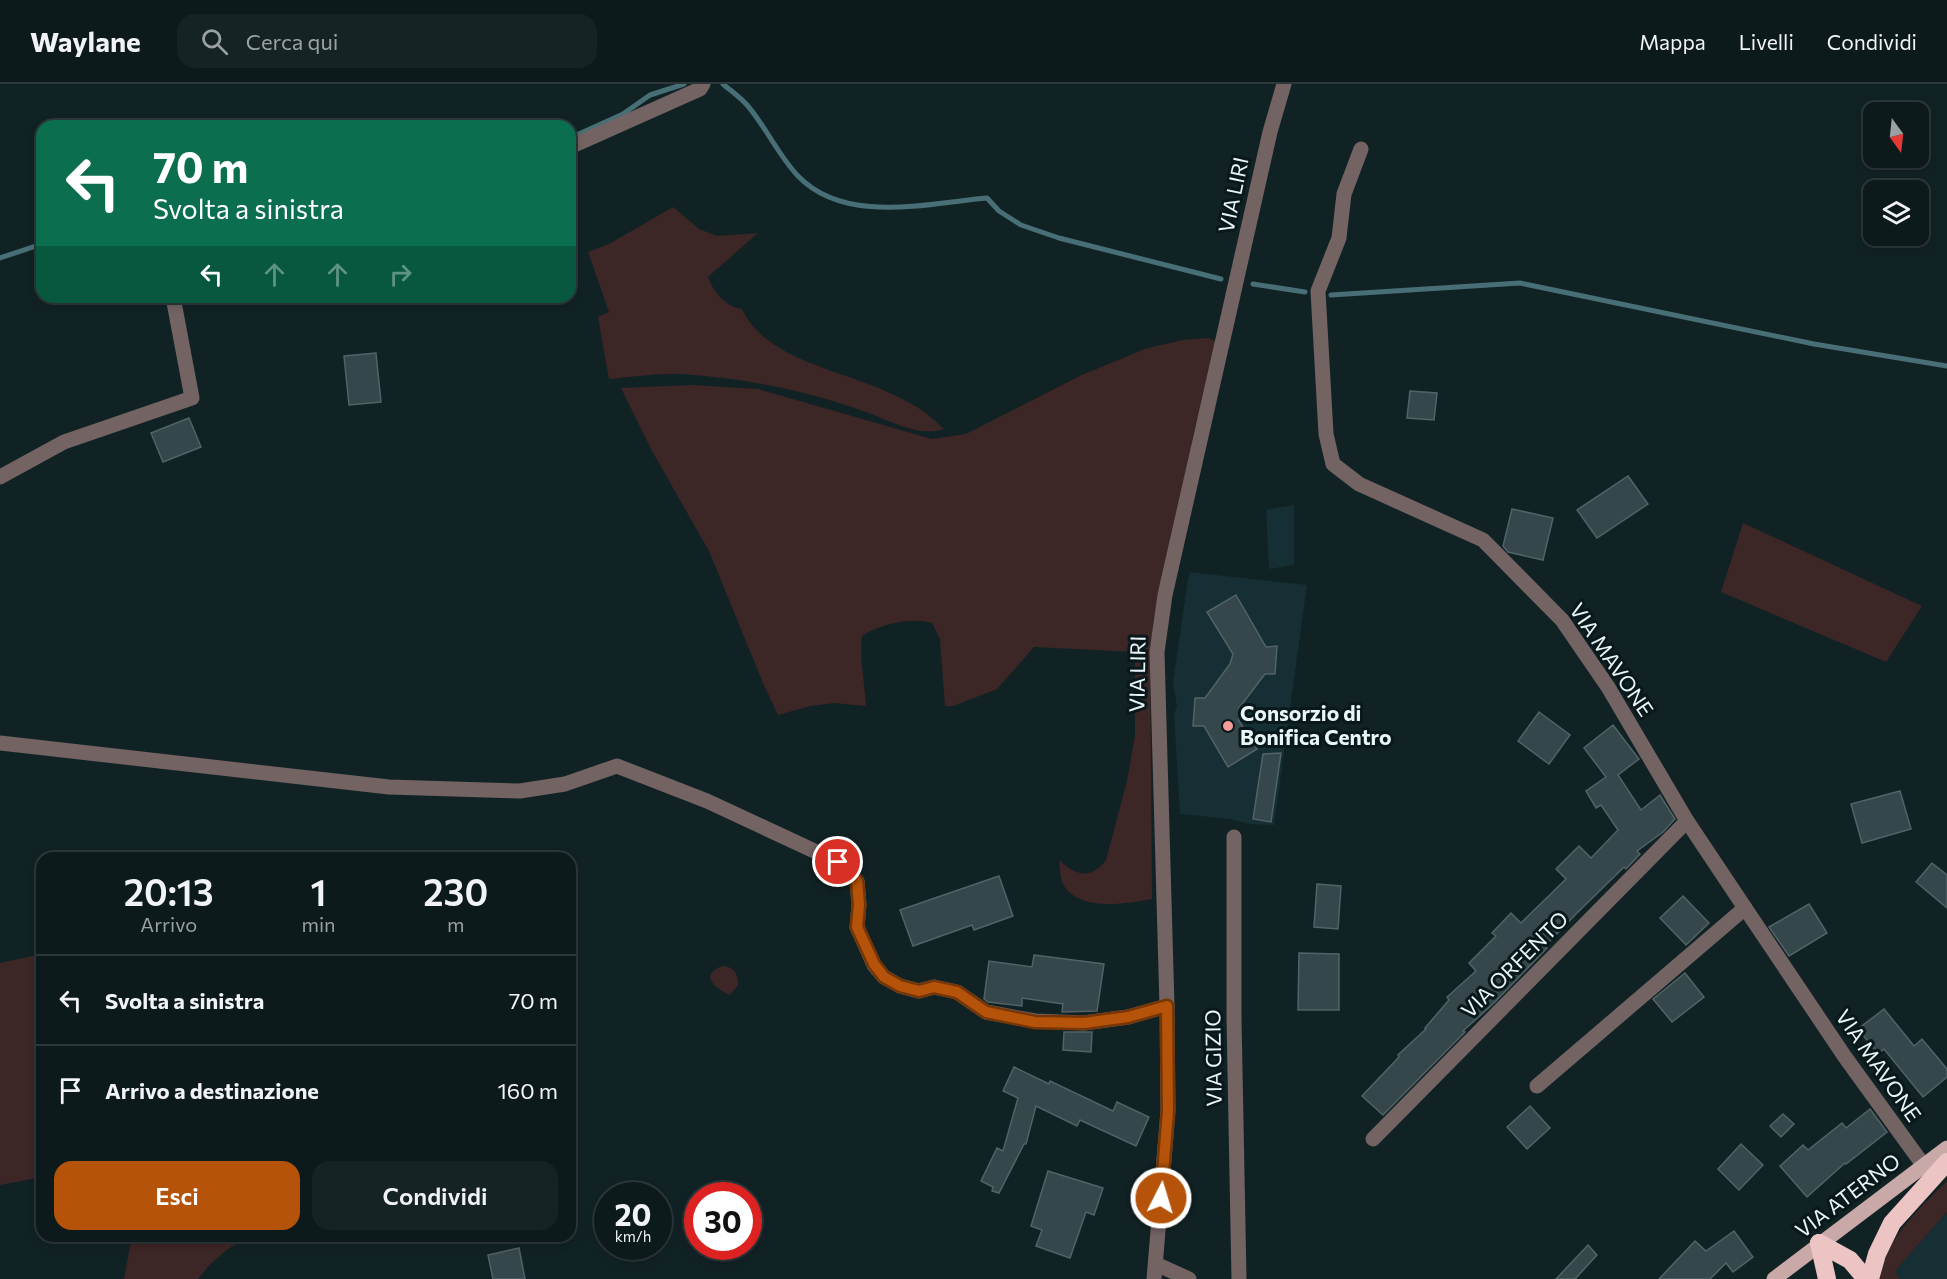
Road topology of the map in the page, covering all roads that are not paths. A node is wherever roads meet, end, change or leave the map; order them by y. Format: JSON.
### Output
{"nodes":[{"id":1,"x":703,"y":84,"type":"edge"},
{"id":2,"x":1284,"y":84,"type":"edge"},
{"id":3,"x":576,"y":144,"type":"edge"},
{"id":4,"x":1360,"y":149,"type":"dead end"},
{"id":5,"x":174,"y":303,"type":"edge"},
{"id":6,"x":0,"y":477,"type":"edge"},
{"id":7,"x":0,"y":743,"type":"edge"},
{"id":8,"x":1687,"y":821,"type":"junction"},
{"id":9,"x":1234,"y":837,"type":"dead end"},
{"id":10,"x":1745,"y":908,"type":"junction"},
{"id":11,"x":1167,"y":1006,"type":"junction"},
{"id":12,"x":1537,"y":1086,"type":"dead end"},
{"id":13,"x":1373,"y":1139,"type":"dead end"},
{"id":14,"x":1947,"y":1148,"type":"edge"},
{"id":15,"x":1947,"y":1162,"type":"edge"},
{"id":16,"x":1924,"y":1166,"type":"junction"},
{"id":17,"x":1819,"y":1243,"type":"junction"},
{"id":18,"x":1155,"y":1272,"type":"edge"},
{"id":19,"x":1189,"y":1279,"type":"edge"},
{"id":20,"x":1239,"y":1279,"type":"edge"},
{"id":21,"x":1774,"y":1279,"type":"edge"},
{"id":22,"x":1827,"y":1279,"type":"edge"},
{"id":23,"x":1866,"y":1279,"type":"edge"},
{"id":24,"x":1870,"y":1279,"type":"edge"}],
"edges":[{"from":1,"to":3,"type":"street"},
{"from":2,"to":11,"type":"street","name":"VIA LIRI"},
{"from":4,"to":8,"type":"street","name":"VIA MAVONE"},
{"from":5,"to":6,"type":"street"},
{"from":7,"to":11,"type":"street"},
{"from":8,"to":10,"type":"street","name":"VIA MAVONE"},
{"from":8,"to":13,"type":"street","name":"VIA ORFENTO"},
{"from":9,"to":20,"type":"street","name":"VIA GIZIO"},
{"from":10,"to":12,"type":"street"},
{"from":10,"to":16,"type":"street","name":"VIA MAVONE"},
{"from":11,"to":18,"type":"street","name":"VIA LIRI"},
{"from":14,"to":16,"type":"main road","name":"VIA ATERNO"},
{"from":15,"to":24,"type":"highway"},
{"from":16,"to":17,"type":"main road","name":"VIA ATERNO"},
{"from":17,"to":21,"type":"main road","name":"VIA ATERNO"},
{"from":17,"to":22,"type":"highway"},
{"from":17,"to":23,"type":"highway"},
{"from":18,"to":19,"type":"street"}]}
